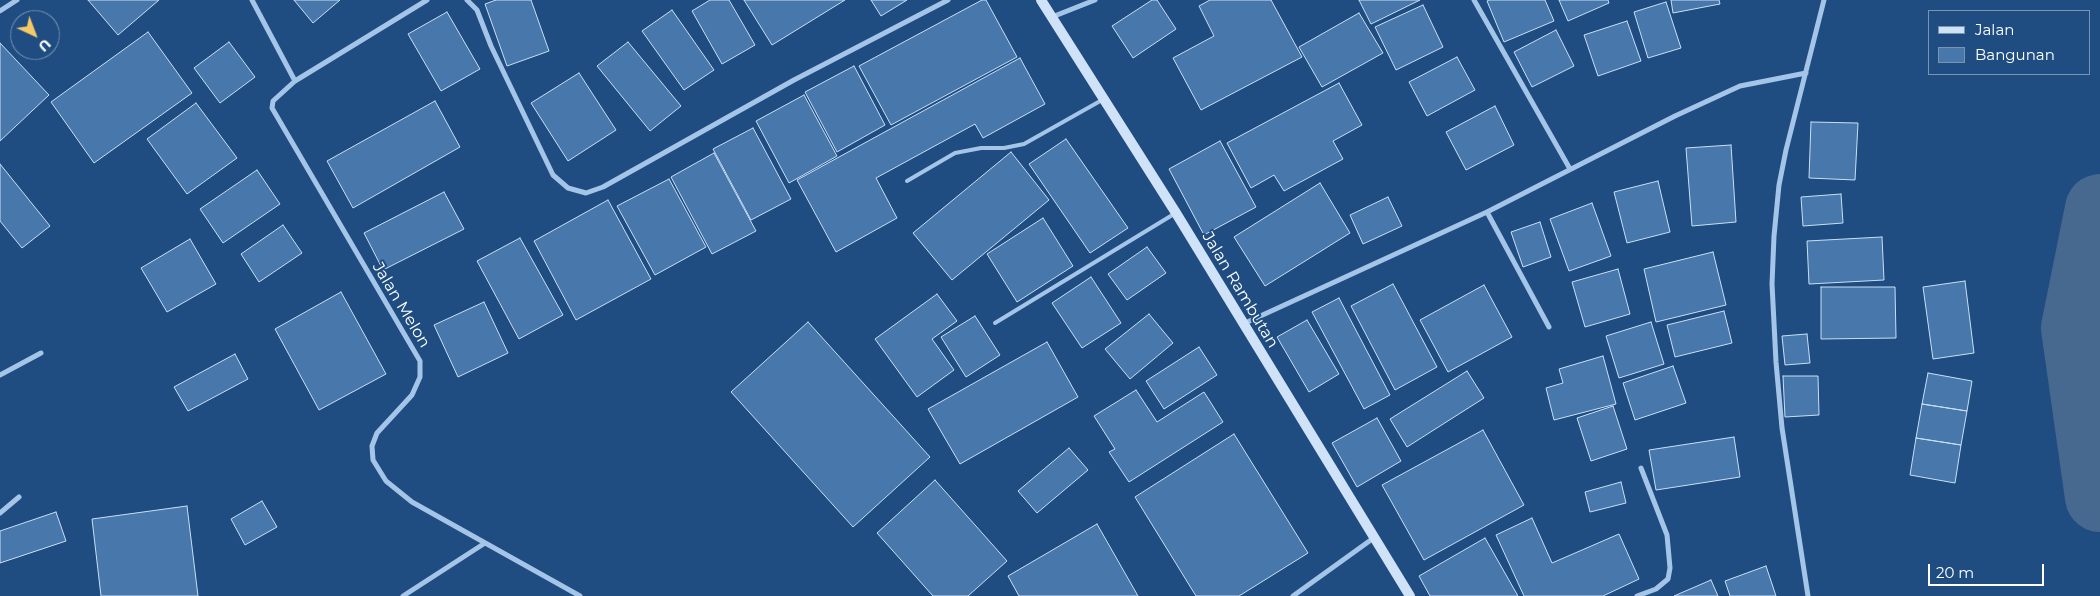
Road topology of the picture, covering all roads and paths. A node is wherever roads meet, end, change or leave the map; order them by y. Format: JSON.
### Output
{"nodes":[{"id":1,"x":17,"y":0,"type":"edge"},
{"id":2,"x":252,"y":0,"type":"edge"},
{"id":3,"x":428,"y":0,"type":"edge"},
{"id":4,"x":467,"y":0,"type":"edge"},
{"id":5,"x":948,"y":0,"type":"edge"},
{"id":6,"x":1041,"y":0,"type":"edge"},
{"id":7,"x":1095,"y":0,"type":"edge"},
{"id":8,"x":1474,"y":0,"type":"edge"},
{"id":9,"x":1824,"y":0,"type":"edge"},
{"id":10,"x":0,"y":11,"type":"edge"},
{"id":11,"x":1052,"y":18,"type":"junction"},
{"id":12,"x":1806,"y":73,"type":"junction"},
{"id":13,"x":295,"y":81,"type":"junction"},
{"id":14,"x":1104,"y":99,"type":"junction"},
{"id":15,"x":1570,"y":169,"type":"junction"},
{"id":16,"x":907,"y":181,"type":"dead end"},
{"id":17,"x":1487,"y":212,"type":"junction"},
{"id":18,"x":1176,"y":213,"type":"junction"},
{"id":19,"x":995,"y":323,"type":"dead end"},
{"id":20,"x":1243,"y":324,"type":"junction"},
{"id":21,"x":1549,"y":327,"type":"dead end"},
{"id":22,"x":41,"y":353,"type":"dead end"},
{"id":23,"x":0,"y":375,"type":"edge"},
{"id":24,"x":1641,"y":468,"type":"dead end"},
{"id":25,"x":19,"y":497,"type":"dead end"},
{"id":26,"x":0,"y":513,"type":"edge"},
{"id":27,"x":1375,"y":537,"type":"junction"},
{"id":28,"x":486,"y":542,"type":"junction"},
{"id":29,"x":403,"y":596,"type":"edge"},
{"id":30,"x":580,"y":596,"type":"edge"},
{"id":31,"x":1293,"y":596,"type":"edge"},
{"id":32,"x":1410,"y":596,"type":"edge"},
{"id":33,"x":1637,"y":596,"type":"edge"},
{"id":34,"x":1808,"y":596,"type":"edge"}],
"edges":[{"from":1,"to":10,"type":"street"},
{"from":2,"to":13,"type":"street"},
{"from":3,"to":13,"type":"street"},
{"from":4,"to":5,"type":"street"},
{"from":6,"to":11,"type":"street","name":"Jalan Rambutan"},
{"from":7,"to":11,"type":"street"},
{"from":8,"to":15,"type":"street"},
{"from":9,"to":12,"type":"street"},
{"from":11,"to":14,"type":"street","name":"Jalan Rambutan"},
{"from":12,"to":15,"type":"street"},
{"from":12,"to":34,"type":"street"},
{"from":13,"to":28,"type":"street","name":"Jalan Melon"},
{"from":14,"to":16,"type":"lane"},
{"from":14,"to":18,"type":"street","name":"Jalan Rambutan"},
{"from":15,"to":17,"type":"street"},
{"from":17,"to":20,"type":"street"},
{"from":17,"to":21,"type":"street"},
{"from":18,"to":19,"type":"lane"},
{"from":18,"to":20,"type":"street","name":"Jalan Rambutan"},
{"from":20,"to":27,"type":"street","name":"Jalan Rambutan"},
{"from":22,"to":23,"type":"street"},
{"from":24,"to":33,"type":"street"},
{"from":25,"to":26,"type":"street"},
{"from":27,"to":31,"type":"street"},
{"from":27,"to":32,"type":"street","name":"Jalan Rambutan"},
{"from":28,"to":29,"type":"street"},
{"from":28,"to":30,"type":"street","name":"Jalan Melon"}]}
